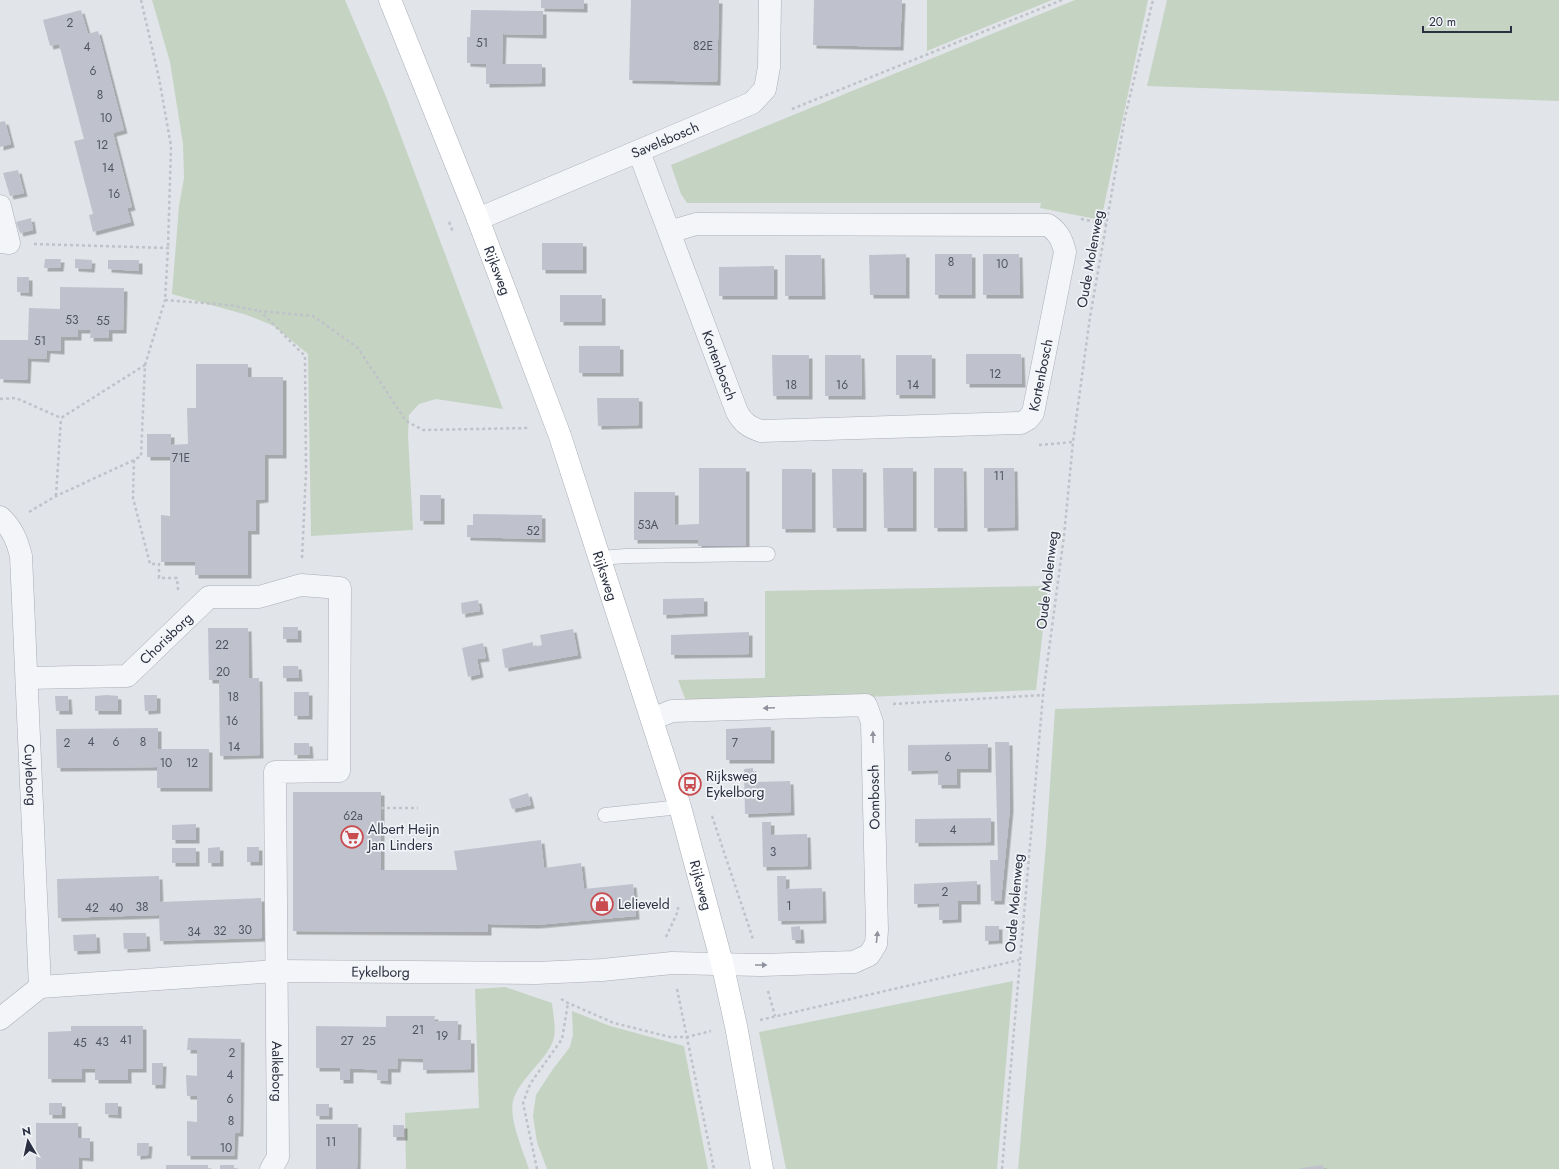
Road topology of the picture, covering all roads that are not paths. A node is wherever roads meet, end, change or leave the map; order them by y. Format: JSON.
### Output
{"nodes":[{"id":1,"x":390,"y":0,"type":"edge"},
{"id":2,"x":770,"y":0,"type":"edge"},
{"id":3,"x":639,"y":152,"type":"junction"},
{"id":4,"x":0,"y":206,"type":"edge"},
{"id":5,"x":478,"y":219,"type":"junction"},
{"id":6,"x":669,"y":232,"type":"junction"},
{"id":7,"x":5,"y":242,"type":"edge"},
{"id":8,"x":4,"y":521,"type":"edge"},
{"id":9,"x":768,"y":554,"type":"dead end"},
{"id":10,"x":600,"y":558,"type":"junction"},
{"id":11,"x":27,"y":678,"type":"junction"},
{"id":12,"x":652,"y":719,"type":"junction"},
{"id":13,"x":680,"y":807,"type":"junction"},
{"id":14,"x":605,"y":816,"type":"dead end"},
{"id":15,"x":722,"y":963,"type":"junction"},
{"id":16,"x":277,"y":970,"type":"junction"},
{"id":17,"x":40,"y":987,"type":"junction"},
{"id":18,"x":0,"y":1019,"type":"edge"},
{"id":19,"x":271,"y":1169,"type":"edge"},
{"id":20,"x":762,"y":1169,"type":"edge"}],
"edges":[{"from":1,"to":5,"type":"main road","name":"Rijksweg"},
{"from":2,"to":3,"type":"street","name":"Savelsbosch"},
{"from":3,"to":5,"type":"street","name":"Savelsbosch"},
{"from":3,"to":6,"type":"street","name":"Kortenbosch"},
{"from":4,"to":7,"type":"street"},
{"from":5,"to":10,"type":"main road","name":"Rijksweg"},
{"from":6,"to":6,"type":"street","name":"Kortenbosch"},
{"from":8,"to":11,"type":"street","name":"Cuyleborg"},
{"from":9,"to":10,"type":"lane"},
{"from":10,"to":12,"type":"main road","name":"Rijksweg"},
{"from":11,"to":16,"type":"street","name":"Chorisborg"},
{"from":11,"to":17,"type":"street","name":"Cuyleborg"},
{"from":12,"to":13,"type":"main road","name":"Rijksweg"},
{"from":15,"to":12,"type":"street","name":"Oombosch","one_way":true},
{"from":13,"to":14,"type":"lane"},
{"from":13,"to":15,"type":"main road","name":"Rijksweg"},
{"from":15,"to":16,"type":"street","name":"Eykelborg"},
{"from":15,"to":20,"type":"main road","name":"Rijksweg"},
{"from":16,"to":17,"type":"street","name":"Eykelborg"},
{"from":16,"to":19,"type":"street","name":"Aalkeborg"},
{"from":17,"to":18,"type":"street"}]}
